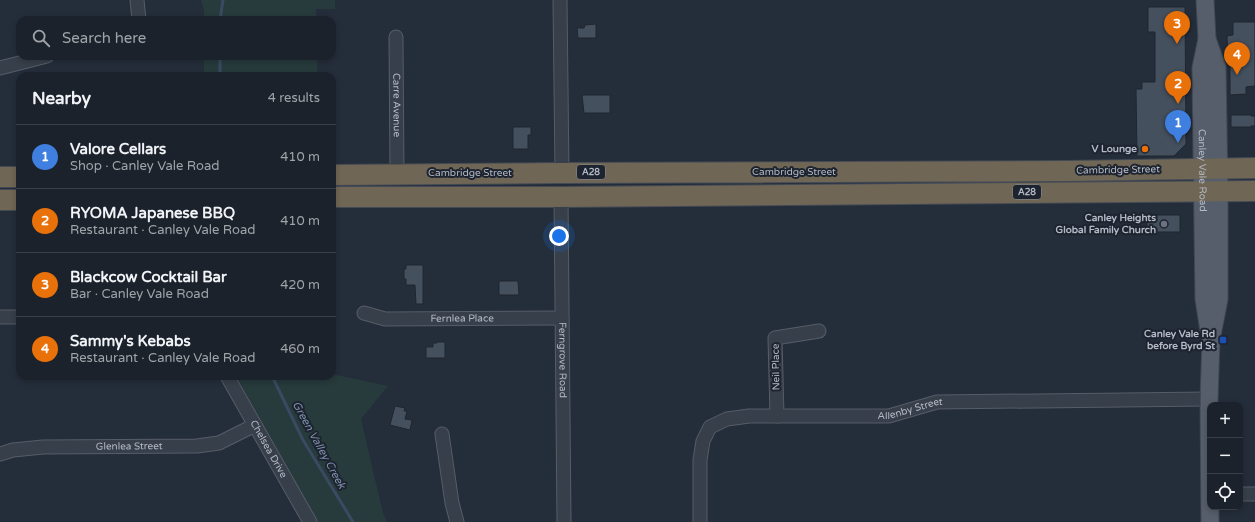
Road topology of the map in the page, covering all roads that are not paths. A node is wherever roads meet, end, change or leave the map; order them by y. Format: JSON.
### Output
{"nodes":[{"id":1,"x":137,"y":0,"type":"edge"},
{"id":2,"x":560,"y":0,"type":"edge"},
{"id":3,"x":1205,"y":0,"type":"edge"},
{"id":4,"x":139,"y":16,"type":"edge"},
{"id":5,"x":396,"y":37,"type":"dead end"},
{"id":6,"x":31,"y":60,"type":"edge"},
{"id":7,"x":0,"y":68,"type":"edge"},
{"id":8,"x":1210,"y":168,"type":"junction"},
{"id":9,"x":1255,"y":168,"type":"edge"},
{"id":10,"x":562,"y":172,"type":"junction"},
{"id":11,"x":397,"y":174,"type":"junction"},
{"id":12,"x":336,"y":175,"type":"edge"},
{"id":13,"x":0,"y":177,"type":"edge"},
{"id":14,"x":16,"y":177,"type":"edge"},
{"id":15,"x":1211,"y":191,"type":"junction"},
{"id":16,"x":1255,"y":191,"type":"edge"},
{"id":17,"x":336,"y":197,"type":"edge"},
{"id":18,"x":561,"y":197,"type":"junction"},
{"id":19,"x":0,"y":200,"type":"edge"},
{"id":20,"x":16,"y":200,"type":"edge"},
{"id":21,"x":364,"y":313,"type":"dead end"},
{"id":22,"x":0,"y":317,"type":"edge"},
{"id":23,"x":16,"y":317,"type":"edge"},
{"id":24,"x":562,"y":318,"type":"junction"},
{"id":25,"x":819,"y":331,"type":"dead end"},
{"id":26,"x":229,"y":380,"type":"edge"},
{"id":27,"x":1209,"y":399,"type":"junction"},
{"id":28,"x":777,"y":416,"type":"junction"},
{"id":29,"x":255,"y":425,"type":"junction"},
{"id":30,"x":442,"y":434,"type":"dead end"},
{"id":31,"x":0,"y":454,"type":"edge"},
{"id":32,"x":1210,"y":474,"type":"edge"},
{"id":33,"x":1243,"y":494,"type":"edge"},
{"id":34,"x":1255,"y":494,"type":"edge"},
{"id":35,"x":1210,"y":510,"type":"edge"},
{"id":36,"x":310,"y":522,"type":"edge"},
{"id":37,"x":457,"y":522,"type":"edge"},
{"id":38,"x":564,"y":522,"type":"edge"},
{"id":39,"x":700,"y":522,"type":"edge"},
{"id":40,"x":1210,"y":522,"type":"edge"}],
"edges":[{"from":1,"to":4,"type":"street"},
{"from":2,"to":10,"type":"street"},
{"from":3,"to":8,"type":"main road","name":"Canley Vale Road"},
{"from":5,"to":11,"type":"street","name":"Carre Avenue"},
{"from":6,"to":7,"type":"street"},
{"from":8,"to":9,"type":"highway","name":"Cambridge Street","number":"A28"},
{"from":8,"to":10,"type":"highway","name":"Cambridge Street","number":"A28"},
{"from":8,"to":15,"type":"main road","name":"Canley Vale Road"},
{"from":10,"to":11,"type":"highway","name":"Cambridge Street","number":"A28"},
{"from":11,"to":12,"type":"highway","name":"Cambridge Street","number":"A28"},
{"from":13,"to":14,"type":"highway"},
{"from":15,"to":16,"type":"highway","number":"A28"},
{"from":15,"to":18,"type":"highway","number":"A28"},
{"from":15,"to":27,"type":"main road","name":"Canley Vale Road"},
{"from":17,"to":18,"type":"highway","number":"A28"},
{"from":18,"to":24,"type":"street","name":"Ferngrove Road"},
{"from":19,"to":20,"type":"highway"},
{"from":21,"to":24,"type":"street","name":"Fernlea Place"},
{"from":22,"to":23,"type":"street"},
{"from":24,"to":38,"type":"street","name":"Ferngrove Road"},
{"from":25,"to":28,"type":"street","name":"Neil Place"},
{"from":26,"to":29,"type":"street","name":"Chelsea Drive"},
{"from":27,"to":28,"type":"street","name":"Allenby Street"},
{"from":27,"to":32,"type":"main road","name":"Canley Vale Road"},
{"from":28,"to":39,"type":"street","name":"Allenby Street"},
{"from":29,"to":31,"type":"street","name":"Glenlea Street"},
{"from":29,"to":36,"type":"street","name":"Chelsea Drive"},
{"from":30,"to":37,"type":"street"},
{"from":33,"to":34,"type":"street"},
{"from":35,"to":40,"type":"main road","name":"Canley Vale Road"}]}
